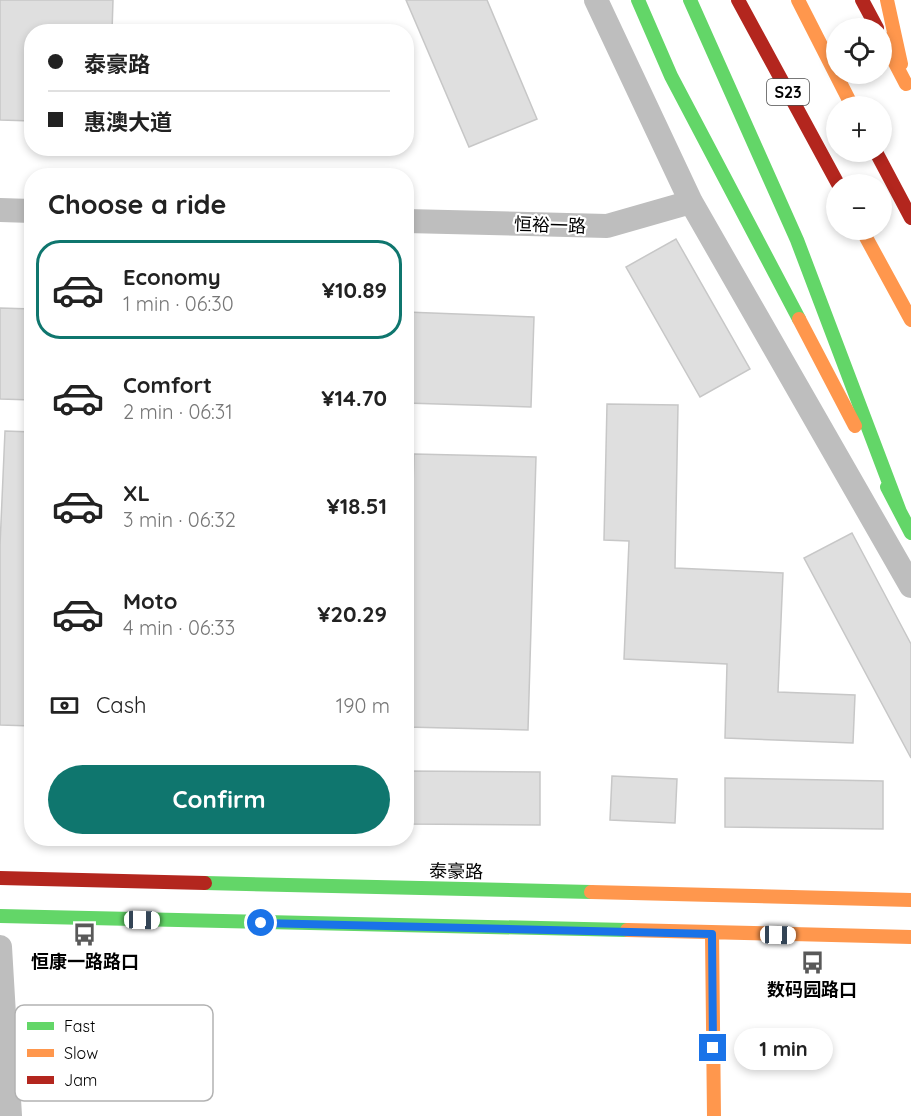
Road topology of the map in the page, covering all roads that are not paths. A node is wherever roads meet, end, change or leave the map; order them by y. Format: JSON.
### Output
{"nodes":[{"id":1,"x":596,"y":0,"type":"edge"},
{"id":2,"x":638,"y":0,"type":"edge"},
{"id":3,"x":690,"y":0,"type":"edge"},
{"id":4,"x":738,"y":0,"type":"edge"},
{"id":5,"x":798,"y":0,"type":"edge"},
{"id":6,"x":862,"y":0,"type":"edge"},
{"id":7,"x":887,"y":0,"type":"edge"},
{"id":8,"x":872,"y":18,"type":"edge"},
{"id":9,"x":892,"y":57,"type":"edge"},
{"id":10,"x":909,"y":89,"type":"edge"},
{"id":11,"x":847,"y":96,"type":"edge"},
{"id":12,"x":881,"y":162,"type":"edge"},
{"id":13,"x":833,"y":174,"type":"edge"},
{"id":14,"x":691,"y":202,"type":"junction"},
{"id":15,"x":0,"y":210,"type":"edge"},
{"id":16,"x":24,"y":211,"type":"edge"},
{"id":17,"x":911,"y":218,"type":"edge"},
{"id":18,"x":414,"y":221,"type":"edge"},
{"id":19,"x":867,"y":240,"type":"edge"},
{"id":20,"x":911,"y":320,"type":"edge"},
{"id":21,"x":900,"y":512,"type":"junction"},
{"id":22,"x":911,"y":533,"type":"edge"},
{"id":23,"x":911,"y":586,"type":"edge"},
{"id":24,"x":0,"y":878,"type":"edge"},
{"id":25,"x":911,"y":900,"type":"edge"},
{"id":26,"x":0,"y":916,"type":"edge"},
{"id":27,"x":712,"y":934,"type":"junction"},
{"id":28,"x":911,"y":937,"type":"edge"},
{"id":29,"x":0,"y":947,"type":"edge"},
{"id":30,"x":10,"y":1116,"type":"edge"},
{"id":31,"x":714,"y":1116,"type":"edge"}],
"edges":[{"from":1,"to":14,"type":"street"},
{"from":2,"to":21,"type":"main road"},
{"from":3,"to":21,"type":"main road"},
{"from":4,"to":13,"type":"main road","number":"S23"},
{"from":5,"to":11,"type":"main road","number":"S23"},
{"from":6,"to":8,"type":"main road"},
{"from":7,"to":10,"type":"main road"},
{"from":9,"to":10,"type":"main road"},
{"from":12,"to":17,"type":"main road"},
{"from":14,"to":18,"type":"street","name":"恒裕一路"},
{"from":14,"to":23,"type":"street"},
{"from":15,"to":16,"type":"street"},
{"from":19,"to":20,"type":"main road"},
{"from":21,"to":22,"type":"main road"},
{"from":24,"to":25,"type":"main road","name":"泰豪路"},
{"from":26,"to":27,"type":"main road"},
{"from":27,"to":28,"type":"main road"},
{"from":27,"to":31,"type":"main road"},
{"from":29,"to":30,"type":"street"}]}
